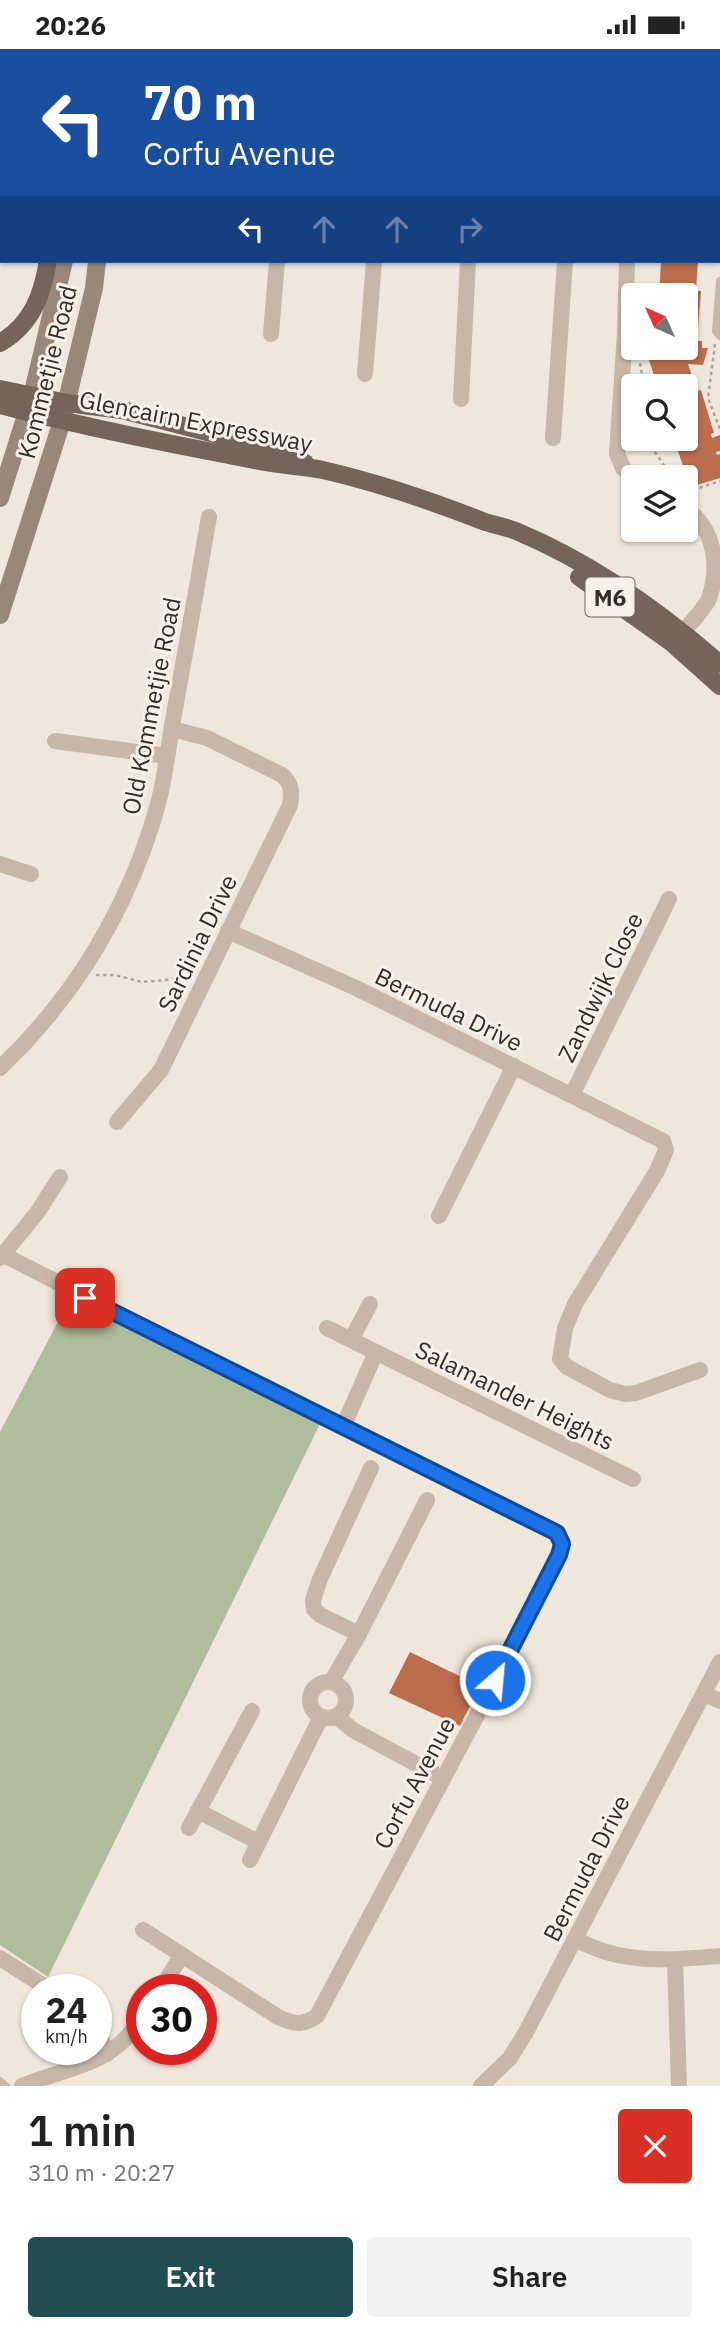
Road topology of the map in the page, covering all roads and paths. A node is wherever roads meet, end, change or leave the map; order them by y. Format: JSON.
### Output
{"nodes":[{"id":1,"x":48,"y":263,"type":"edge"},
{"id":2,"x":64,"y":263,"type":"edge"},
{"id":3,"x":97,"y":263,"type":"edge"},
{"id":4,"x":277,"y":263,"type":"edge"},
{"id":5,"x":374,"y":263,"type":"edge"},
{"id":6,"x":468,"y":263,"type":"edge"},
{"id":7,"x":565,"y":263,"type":"edge"},
{"id":8,"x":626,"y":263,"type":"edge"},
{"id":9,"x":720,"y":281,"type":"edge"},
{"id":10,"x":718,"y":333,"type":"edge"},
{"id":11,"x":271,"y":334,"type":"dead end"},
{"id":12,"x":0,"y":343,"type":"edge"},
{"id":13,"x":365,"y":374,"type":"dead end"},
{"id":14,"x":0,"y":389,"type":"edge"},
{"id":15,"x":461,"y":399,"type":"dead end"},
{"id":16,"x":67,"y":403,"type":"junction"},
{"id":17,"x":29,"y":404,"type":"junction"},
{"id":18,"x":0,"y":405,"type":"edge"},
{"id":19,"x":62,"y":421,"type":"junction"},
{"id":20,"x":720,"y":429,"type":"edge"},
{"id":21,"x":553,"y":438,"type":"dead end"},
{"id":22,"x":622,"y":465,"type":"edge"},
{"id":23,"x":321,"y":470,"type":"junction"},
{"id":24,"x":720,"y":481,"type":"edge"},
{"id":25,"x":698,"y":488,"type":"edge"},
{"id":26,"x":0,"y":498,"type":"edge"},
{"id":27,"x":209,"y":517,"type":"dead end"},
{"id":28,"x":698,"y":518,"type":"edge"},
{"id":29,"x":0,"y":615,"type":"edge"},
{"id":30,"x":677,"y":638,"type":"junction"},
{"id":31,"x":720,"y":664,"type":"edge"},
{"id":32,"x":720,"y":686,"type":"edge"},
{"id":33,"x":172,"y":729,"type":"junction"},
{"id":34,"x":55,"y":741,"type":"dead end"},
{"id":35,"x":167,"y":756,"type":"junction"},
{"id":36,"x":0,"y":864,"type":"edge"},
{"id":37,"x":31,"y":874,"type":"dead end"},
{"id":38,"x":669,"y":898,"type":"dead end"},
{"id":39,"x":228,"y":931,"type":"junction"},
{"id":40,"x":207,"y":976,"type":"junction"},
{"id":41,"x":79,"y":977,"type":"junction"},
{"id":42,"x":514,"y":1066,"type":"junction"},
{"id":43,"x":0,"y":1068,"type":"edge"},
{"id":44,"x":572,"y":1095,"type":"junction"},
{"id":45,"x":117,"y":1122,"type":"dead end"},
{"id":46,"x":60,"y":1177,"type":"dead end"},
{"id":47,"x":439,"y":1216,"type":"dead end"},
{"id":48,"x":1,"y":1255,"type":"edge"},
{"id":49,"x":370,"y":1304,"type":"dead end"},
{"id":50,"x":327,"y":1328,"type":"dead end"},
{"id":51,"x":351,"y":1340,"type":"junction"},
{"id":52,"x":376,"y":1352,"type":"junction"},
{"id":53,"x":701,"y":1370,"type":"dead end"},
{"id":54,"x":343,"y":1427,"type":"junction"},
{"id":55,"x":372,"y":1468,"type":"dead end"},
{"id":56,"x":633,"y":1479,"type":"dead end"},
{"id":57,"x":427,"y":1500,"type":"dead end"},
{"id":58,"x":359,"y":1634,"type":"junction"},
{"id":59,"x":720,"y":1663,"type":"edge"},
{"id":60,"x":331,"y":1682,"type":"junction"},
{"id":61,"x":704,"y":1694,"type":"junction"},
{"id":62,"x":720,"y":1701,"type":"edge"},
{"id":63,"x":252,"y":1711,"type":"dead end"},
{"id":64,"x":329,"y":1716,"type":"junction"},
{"id":65,"x":442,"y":1778,"type":"junction"},
{"id":66,"x":198,"y":1811,"type":"junction"},
{"id":67,"x":189,"y":1828,"type":"dead end"},
{"id":68,"x":258,"y":1842,"type":"junction"},
{"id":69,"x":250,"y":1860,"type":"dead end"},
{"id":70,"x":144,"y":1930,"type":"dead end"},
{"id":71,"x":576,"y":1939,"type":"junction"},
{"id":72,"x":182,"y":1955,"type":"junction"},
{"id":73,"x":720,"y":1957,"type":"edge"},
{"id":74,"x":0,"y":1958,"type":"edge"},
{"id":75,"x":674,"y":1960,"type":"junction"},
{"id":76,"x":25,"y":1974,"type":"edge"},
{"id":77,"x":170,"y":1974,"type":"edge"},
{"id":78,"x":126,"y":2040,"type":"edge"},
{"id":79,"x":112,"y":2050,"type":"edge"},
{"id":80,"x":85,"y":2065,"type":"edge"},
{"id":81,"x":0,"y":2081,"type":"edge"},
{"id":82,"x":6,"y":2086,"type":"edge"},
{"id":83,"x":22,"y":2086,"type":"edge"},
{"id":84,"x":481,"y":2086,"type":"edge"},
{"id":85,"x":679,"y":2086,"type":"edge"}],
"edges":[{"from":1,"to":12,"type":"main road"},
{"from":2,"to":17,"type":"main road","name":"Kommetjie Road"},
{"from":3,"to":16,"type":"main road","name":"Kommetjie Road"},
{"from":4,"to":11,"type":"street"},
{"from":5,"to":13,"type":"street"},
{"from":6,"to":15,"type":"street"},
{"from":7,"to":21,"type":"street"},
{"from":8,"to":22,"type":"street"},
{"from":9,"to":10,"type":"lane"},
{"from":10,"to":20,"type":"path"},
{"from":14,"to":17,"type":"main road","number":"M6"},
{"from":16,"to":17,"type":"main road","number":"M6"},
{"from":16,"to":19,"type":"main road","name":"Kommetjie Road"},
{"from":16,"to":23,"type":"main road","name":"Glencairn Expressway","number":"M6"},
{"from":17,"to":18,"type":"main road","number":"M6"},
{"from":17,"to":19,"type":"main road","number":"M6"},
{"from":17,"to":26,"type":"main road","name":"Kommetjie Road"},
{"from":19,"to":23,"type":"main road","name":"Glencairn Expressway","number":"M6"},
{"from":19,"to":29,"type":"main road","name":"Kommetjie Road"},
{"from":23,"to":30,"type":"main road","name":"Glencairn Expressway","number":"M6"},
{"from":24,"to":25,"type":"path"},
{"from":27,"to":33,"type":"street","name":"Old Kommetjie Road"},
{"from":28,"to":30,"type":"street"},
{"from":30,"to":31,"type":"main road","name":"Glencairn Expressway","number":"M6"},
{"from":30,"to":32,"type":"main road","name":"Glencairn Expressway","number":"M6"},
{"from":33,"to":35,"type":"street","name":"Old Kommetjie Road"},
{"from":33,"to":39,"type":"street","name":"Sardinia Drive"},
{"from":34,"to":35,"type":"street"},
{"from":35,"to":41,"type":"street","name":"Old Kommetjie Road"},
{"from":36,"to":37,"type":"street"},
{"from":38,"to":44,"type":"street","name":"Zandwijk Close"},
{"from":39,"to":40,"type":"street","name":"Sardinia Drive"},
{"from":39,"to":42,"type":"street","name":"Bermuda Drive"},
{"from":40,"to":41,"type":"path"},
{"from":40,"to":45,"type":"street","name":"Sardinia Drive"},
{"from":41,"to":43,"type":"street","name":"Old Kommetjie Road"},
{"from":42,"to":44,"type":"street","name":"Bermuda Drive"},
{"from":42,"to":47,"type":"street"},
{"from":44,"to":53,"type":"street","name":"Bermuda Drive"},
{"from":46,"to":48,"type":"street"},
{"from":48,"to":54,"type":"street","name":"Corfu Avenue"},
{"from":49,"to":51,"type":"street"},
{"from":50,"to":51,"type":"street","name":"Salamander Heights"},
{"from":51,"to":52,"type":"street","name":"Salamander Heights"},
{"from":52,"to":54,"type":"street","name":"Salamander Heights"},
{"from":52,"to":56,"type":"street","name":"Salamander Heights"},
{"from":54,"to":65,"type":"street","name":"Corfu Avenue"},
{"from":55,"to":58,"type":"street"},
{"from":57,"to":58,"type":"street"},
{"from":58,"to":60,"type":"street"},
{"from":59,"to":61,"type":"street","name":"Bermuda Drive"},
{"from":60,"to":64,"type":"street"},
{"from":60,"to":64,"type":"street"},
{"from":61,"to":62,"type":"street"},
{"from":61,"to":71,"type":"street","name":"Bermuda Drive"},
{"from":63,"to":66,"type":"street"},
{"from":64,"to":65,"type":"street"},
{"from":64,"to":68,"type":"street"},
{"from":65,"to":72,"type":"street","name":"Corfu Avenue"},
{"from":66,"to":67,"type":"street"},
{"from":66,"to":68,"type":"street"},
{"from":68,"to":69,"type":"street"},
{"from":70,"to":72,"type":"street","name":"Corfu Avenue"},
{"from":71,"to":75,"type":"street"},
{"from":71,"to":84,"type":"street","name":"Bermuda Drive"},
{"from":72,"to":77,"type":"street"},
{"from":73,"to":75,"type":"street"},
{"from":74,"to":76,"type":"street"},
{"from":75,"to":85,"type":"street"},
{"from":78,"to":79,"type":"street"},
{"from":80,"to":83,"type":"street"},
{"from":81,"to":82,"type":"lane"}]}
